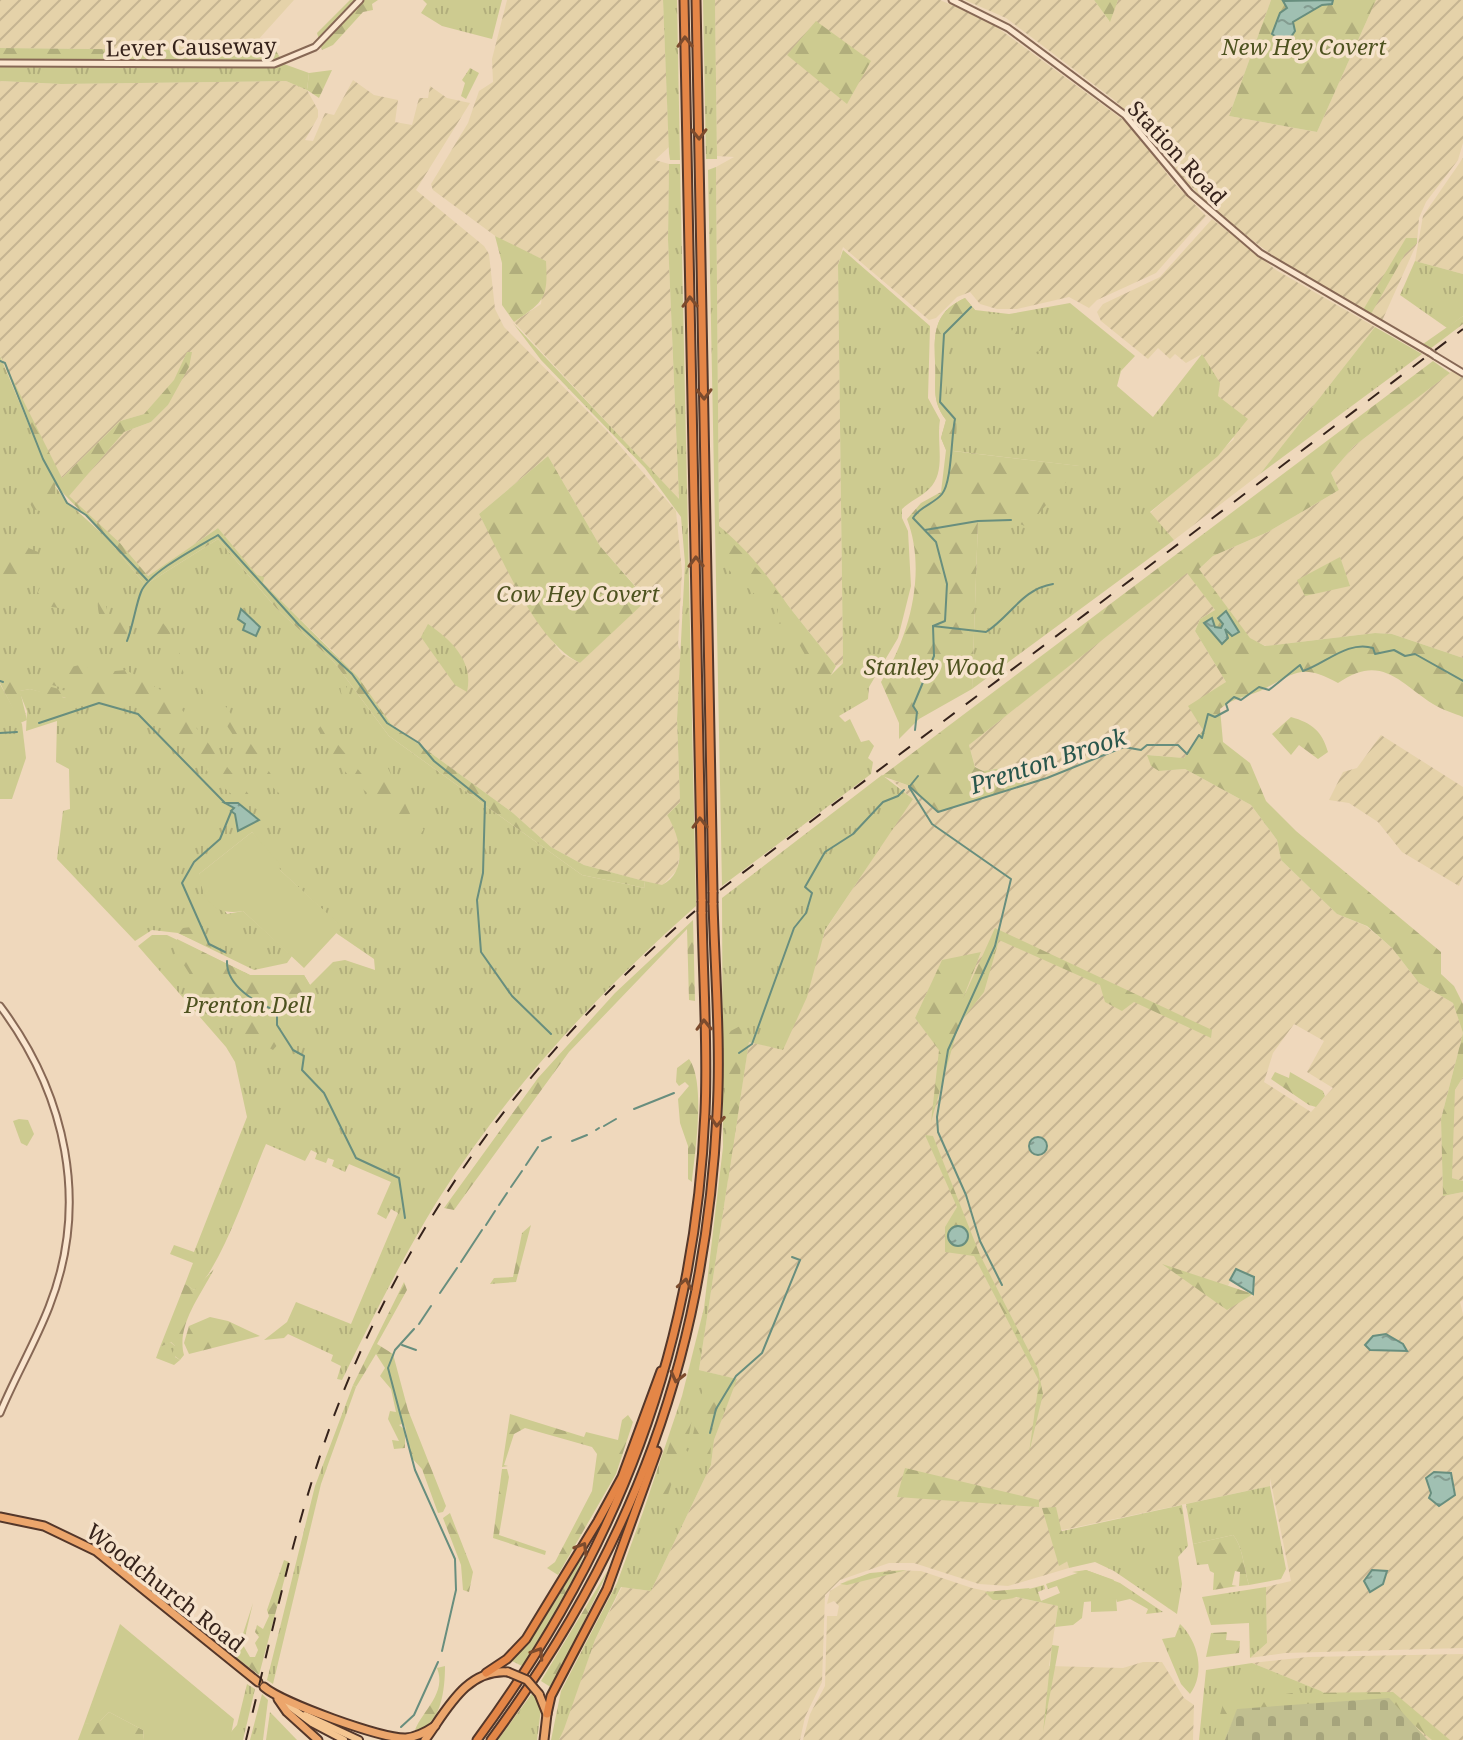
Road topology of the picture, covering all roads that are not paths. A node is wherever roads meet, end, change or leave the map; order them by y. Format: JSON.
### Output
{"nodes":[{"id":1,"x":360,"y":0,"type":"edge"},
{"id":2,"x":684,"y":0,"type":"edge"},
{"id":3,"x":696,"y":0,"type":"edge"},
{"id":4,"x":952,"y":0,"type":"edge"},
{"id":5,"x":0,"y":63,"type":"edge"},
{"id":6,"x":1463,"y":373,"type":"edge"},
{"id":7,"x":0,"y":1006,"type":"edge"},
{"id":8,"x":677,"y":1327,"type":"junction"},
{"id":9,"x":0,"y":1413,"type":"edge"},
{"id":10,"x":665,"y":1418,"type":"junction"},
{"id":11,"x":0,"y":1517,"type":"edge"},
{"id":12,"x":486,"y":1673,"type":"junction"},
{"id":13,"x":277,"y":1697,"type":"junction"},
{"id":14,"x":295,"y":1710,"type":"junction"},
{"id":15,"x":547,"y":1714,"type":"junction"},
{"id":16,"x":435,"y":1726,"type":"junction"},
{"id":17,"x":318,"y":1740,"type":"edge"},
{"id":18,"x":344,"y":1740,"type":"edge"},
{"id":19,"x":359,"y":1740,"type":"edge"},
{"id":20,"x":425,"y":1740,"type":"edge"},
{"id":21,"x":477,"y":1740,"type":"edge"},
{"id":22,"x":491,"y":1740,"type":"edge"},
{"id":23,"x":544,"y":1740,"type":"edge"}],
"edges":[{"from":1,"to":5,"type":"street","name":"Lever Causeway"},
{"from":8,"to":2,"type":"highway","one_way":true,"bridge":true},
{"from":3,"to":10,"type":"highway","one_way":true,"bridge":true},
{"from":4,"to":6,"type":"street","name":"Station Road"},
{"from":7,"to":9,"type":"street"},
{"from":12,"to":8,"type":"highway","one_way":true},
{"from":21,"to":8,"type":"highway","one_way":true},
{"from":10,"to":15,"type":"highway"},
{"from":10,"to":22,"type":"highway"},
{"from":11,"to":13,"type":"highway","name":"Woodchurch Road"},
{"from":12,"to":15,"type":"highway","bridge":true},
{"from":12,"to":16,"type":"highway"},
{"from":13,"to":14,"type":"main road","name":"Woodchurch Road"},
{"from":13,"to":16,"type":"highway"},
{"from":13,"to":17,"type":"highway"},
{"from":14,"to":18,"type":"main road","name":"Woodchurch Road"},
{"from":14,"to":19,"type":"main road","name":"Woodchurch Road"},
{"from":15,"to":23,"type":"highway"},
{"from":16,"to":20,"type":"highway"}]}
